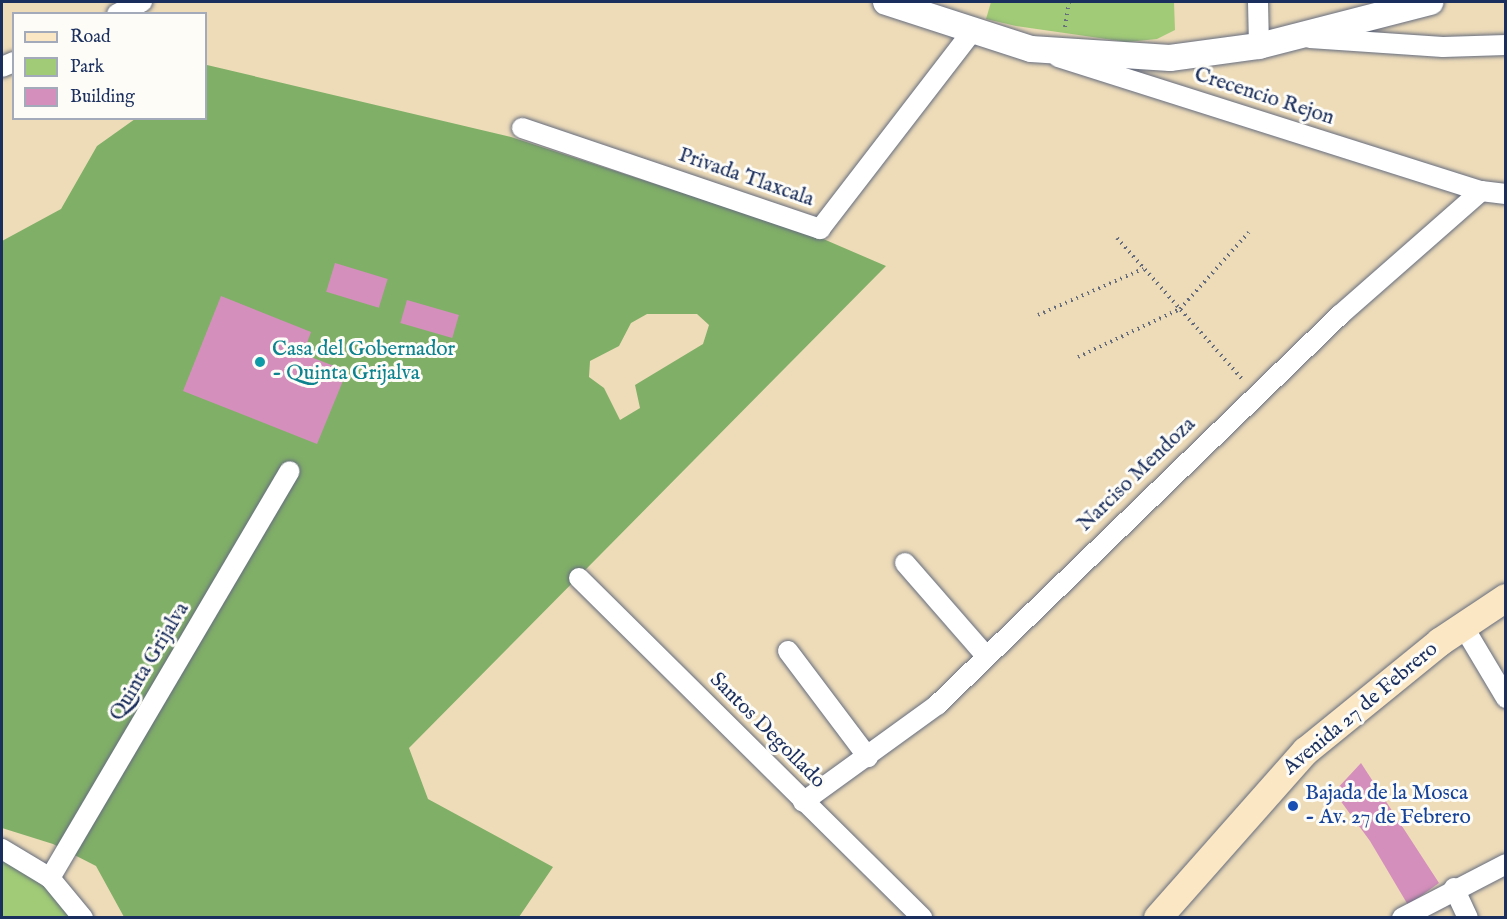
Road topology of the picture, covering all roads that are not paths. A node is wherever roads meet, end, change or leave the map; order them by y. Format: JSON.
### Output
{"nodes":[{"id":1,"x":142,"y":2,"type":"edge"},
{"id":2,"x":886,"y":2,"type":"edge"},
{"id":3,"x":1258,"y":2,"type":"edge"},
{"id":4,"x":1430,"y":2,"type":"edge"},
{"id":5,"x":121,"y":12,"type":"edge"},
{"id":6,"x":972,"y":30,"type":"junction"},
{"id":7,"x":1298,"y":37,"type":"junction"},
{"id":8,"x":1506,"y":45,"type":"edge"},
{"id":9,"x":1259,"y":46,"type":"junction"},
{"id":10,"x":1031,"y":49,"type":"junction"},
{"id":11,"x":522,"y":128,"type":"dead end"},
{"id":12,"x":1482,"y":191,"type":"junction"},
{"id":13,"x":1506,"y":194,"type":"edge"},
{"id":14,"x":290,"y":471,"type":"dead end"},
{"id":15,"x":905,"y":563,"type":"dead end"},
{"id":16,"x":579,"y":578,"type":"dead end"},
{"id":17,"x":1506,"y":598,"type":"edge"},
{"id":18,"x":1463,"y":626,"type":"junction"},
{"id":19,"x":788,"y":651,"type":"dead end"},
{"id":20,"x":986,"y":656,"type":"junction"},
{"id":21,"x":1506,"y":698,"type":"edge"},
{"id":22,"x":868,"y":758,"type":"junction"},
{"id":23,"x":803,"y":802,"type":"junction"},
{"id":24,"x":2,"y":849,"type":"edge"},
{"id":25,"x":1506,"y":864,"type":"edge"},
{"id":26,"x":50,"y":878,"type":"junction"},
{"id":27,"x":1454,"y":888,"type":"junction"},
{"id":28,"x":83,"y":918,"type":"edge"},
{"id":29,"x":922,"y":918,"type":"edge"},
{"id":30,"x":1158,"y":918,"type":"edge"},
{"id":31,"x":1402,"y":918,"type":"edge"},
{"id":32,"x":1468,"y":918,"type":"edge"}],
"edges":[{"from":1,"to":5,"type":"street"},
{"from":2,"to":6,"type":"street"},
{"from":3,"to":9,"type":"street"},
{"from":4,"to":7,"type":"street"},
{"from":6,"to":10,"type":"street"},
{"from":6,"to":11,"type":"street","name":"Privada Tlaxcala"},
{"from":7,"to":8,"type":"street"},
{"from":7,"to":9,"type":"street"},
{"from":9,"to":10,"type":"street"},
{"from":10,"to":12,"type":"street","name":"Crecencio Rejon"},
{"from":12,"to":13,"type":"street"},
{"from":12,"to":20,"type":"street","name":"Narciso Mendoza"},
{"from":14,"to":26,"type":"street","name":"Quinta Grijalva"},
{"from":15,"to":20,"type":"street"},
{"from":16,"to":23,"type":"street","name":"Santos Degollado"},
{"from":17,"to":18,"type":"main road","name":"Avenida 27 de Febrero"},
{"from":18,"to":21,"type":"street"},
{"from":18,"to":30,"type":"main road","name":"Avenida 27 de Febrero"},
{"from":19,"to":22,"type":"street"},
{"from":20,"to":22,"type":"street","name":"Narciso Mendoza"},
{"from":22,"to":23,"type":"street","name":"Narciso Mendoza"},
{"from":23,"to":29,"type":"street","name":"Santos Degollado"},
{"from":24,"to":26,"type":"street"},
{"from":25,"to":27,"type":"street"},
{"from":26,"to":28,"type":"street"},
{"from":27,"to":31,"type":"street"},
{"from":27,"to":32,"type":"street"}]}
